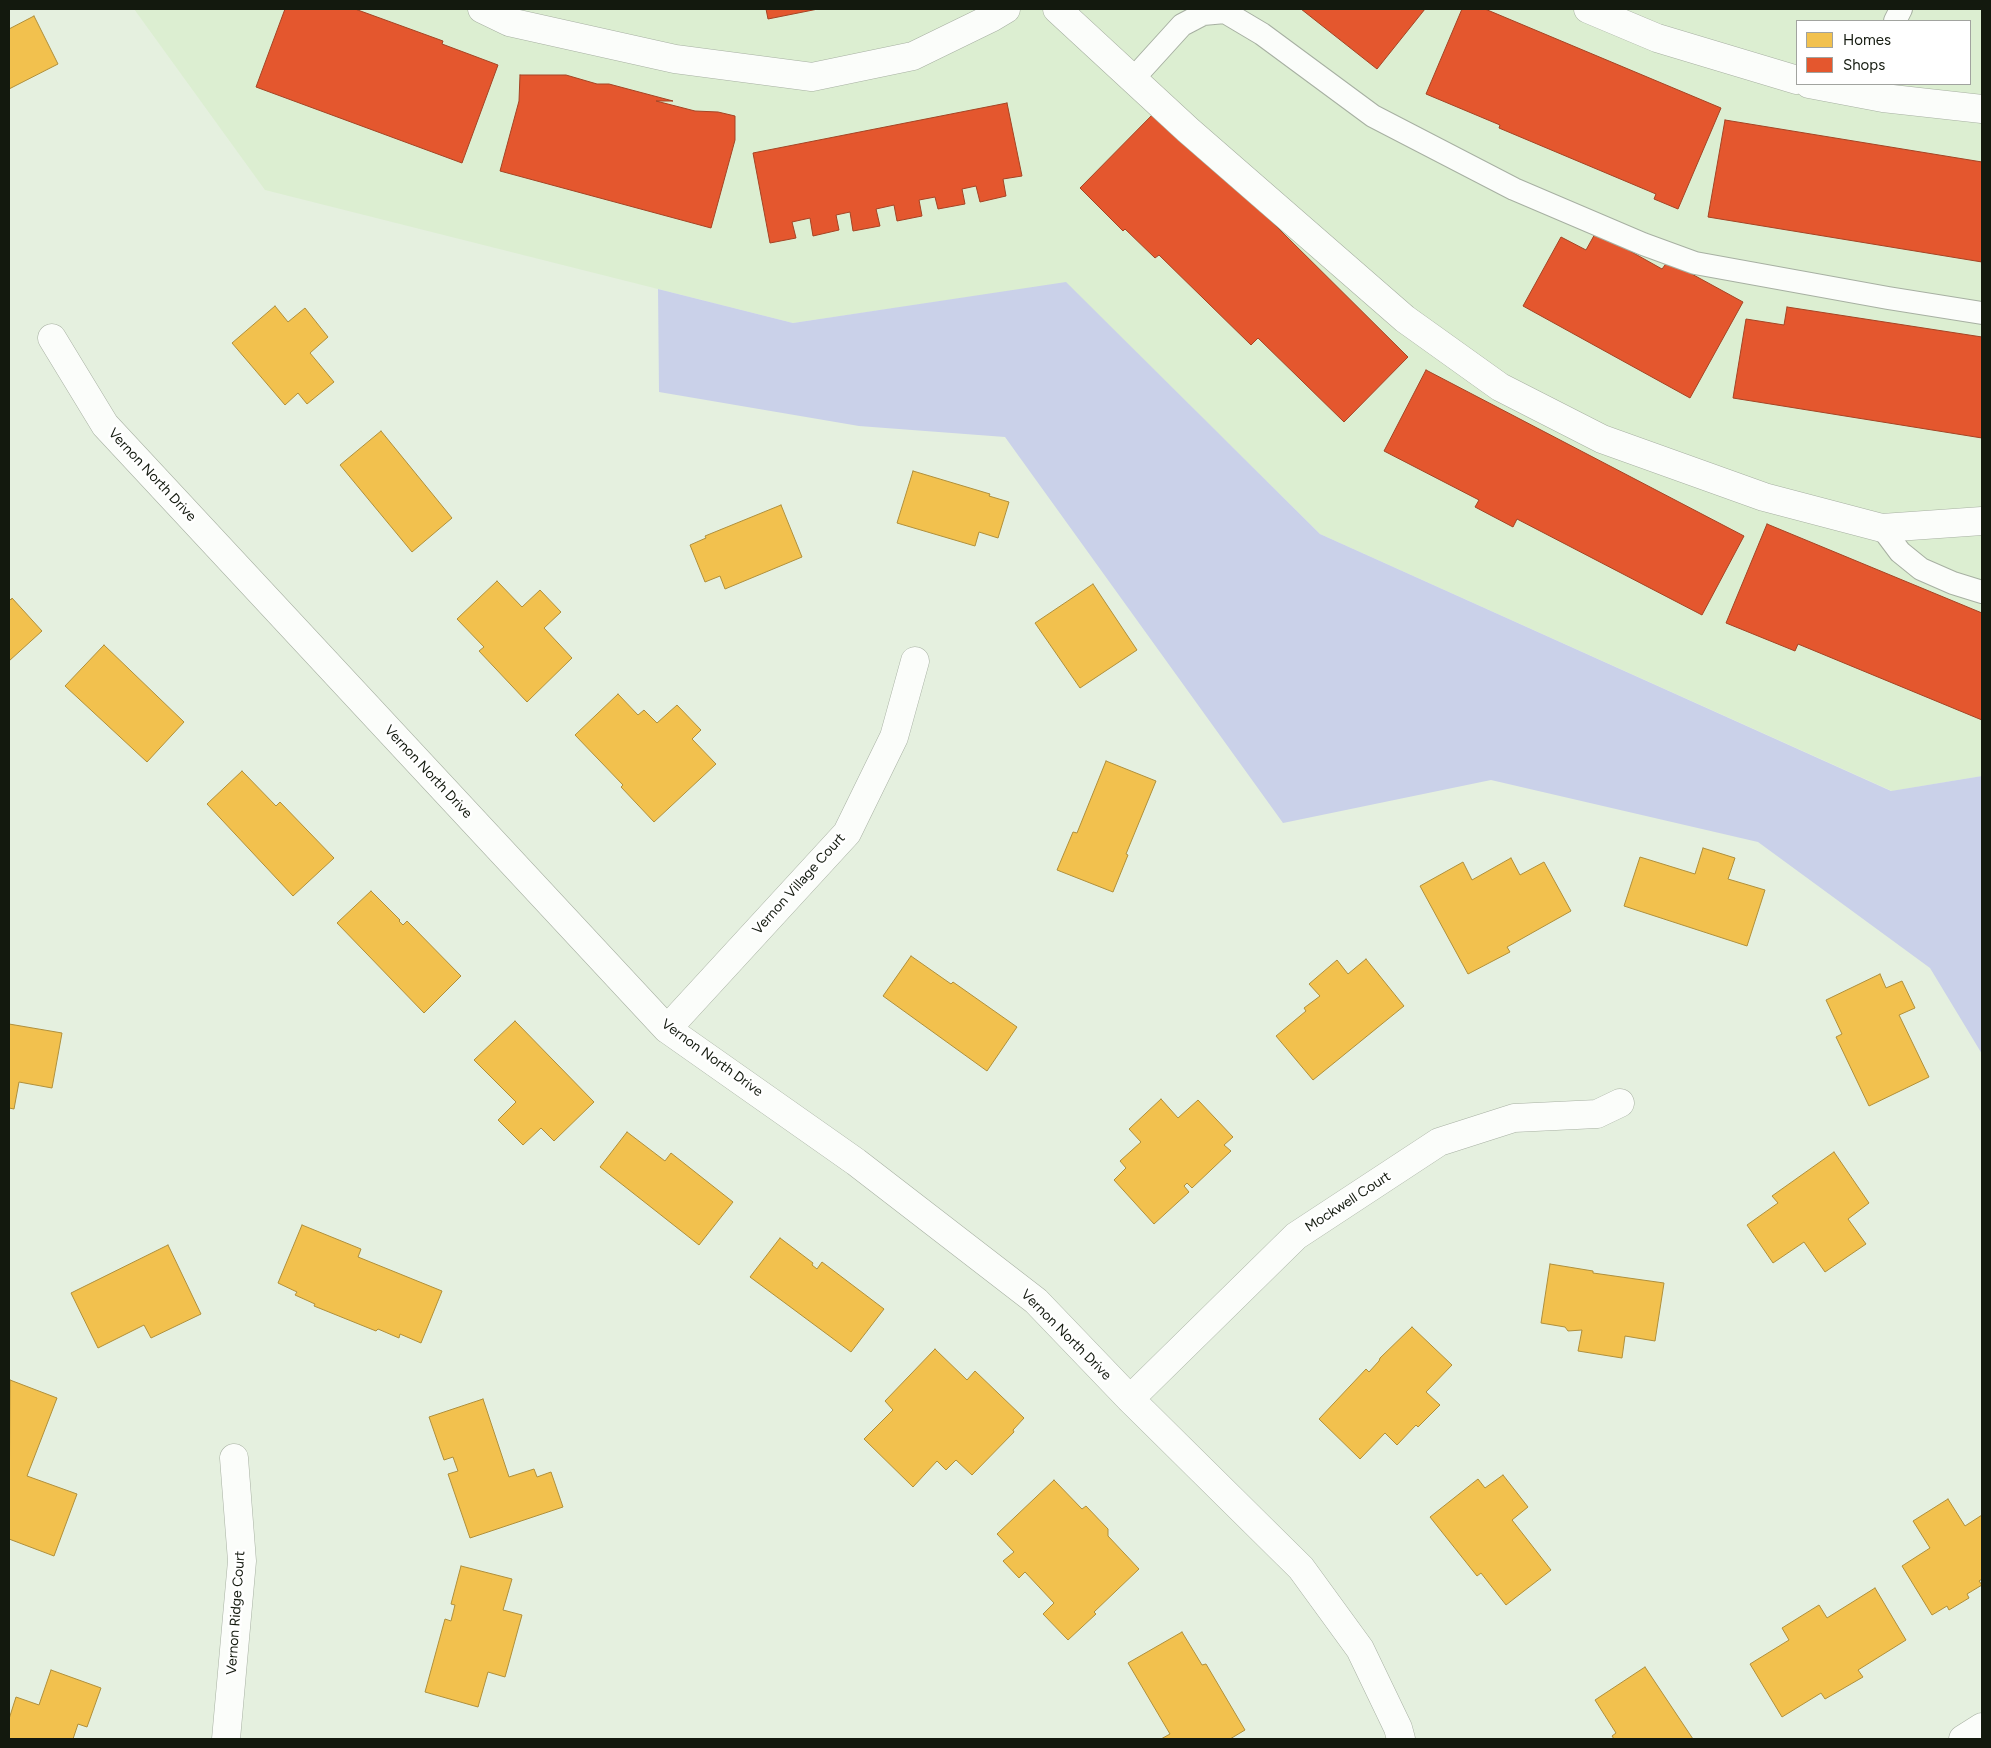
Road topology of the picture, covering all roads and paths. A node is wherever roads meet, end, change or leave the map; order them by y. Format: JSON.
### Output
{"nodes":[{"id":1,"x":482,"y":9,"type":"edge"},
{"id":2,"x":1006,"y":9,"type":"edge"},
{"id":3,"x":1057,"y":9,"type":"edge"},
{"id":4,"x":1588,"y":9,"type":"edge"},
{"id":5,"x":1902,"y":9,"type":"edge"},
{"id":6,"x":1896,"y":20,"type":"edge"},
{"id":7,"x":1133,"y":79,"type":"junction"},
{"id":8,"x":1796,"y":80,"type":"edge"},
{"id":9,"x":1820,"y":85,"type":"edge"},
{"id":10,"x":1883,"y":91,"type":"edge"},
{"id":11,"x":1982,"y":109,"type":"edge"},
{"id":12,"x":1982,"y":313,"type":"edge"},
{"id":13,"x":52,"y":338,"type":"dead end"},
{"id":14,"x":1982,"y":521,"type":"edge"},
{"id":15,"x":1882,"y":528,"type":"junction"},
{"id":16,"x":1982,"y":592,"type":"edge"},
{"id":17,"x":915,"y":661,"type":"dead end"},
{"id":18,"x":668,"y":1029,"type":"junction"},
{"id":19,"x":1620,"y":1103,"type":"dead end"},
{"id":20,"x":1130,"y":1399,"type":"junction"},
{"id":21,"x":234,"y":1458,"type":"dead end"},
{"id":22,"x":1982,"y":1727,"type":"edge"},
{"id":23,"x":226,"y":1739,"type":"edge"},
{"id":24,"x":1401,"y":1739,"type":"edge"},
{"id":25,"x":1963,"y":1739,"type":"edge"}],
"edges":[{"from":1,"to":2,"type":"street"},
{"from":3,"to":7,"type":"street"},
{"from":4,"to":8,"type":"street"},
{"from":5,"to":6,"type":"lane"},
{"from":7,"to":12,"type":"lane"},
{"from":7,"to":15,"type":"street"},
{"from":9,"to":10,"type":"street"},
{"from":10,"to":11,"type":"street"},
{"from":13,"to":18,"type":"street","name":"Vernon North Drive"},
{"from":14,"to":15,"type":"street"},
{"from":15,"to":16,"type":"lane"},
{"from":17,"to":18,"type":"street","name":"Vernon Village Court"},
{"from":18,"to":20,"type":"street","name":"Vernon North Drive"},
{"from":19,"to":20,"type":"street","name":"Mockwell Court"},
{"from":20,"to":24,"type":"street","name":"Vernon North Drive"},
{"from":21,"to":23,"type":"street","name":"Vernon Ridge Court"},
{"from":22,"to":25,"type":"street"}]}
